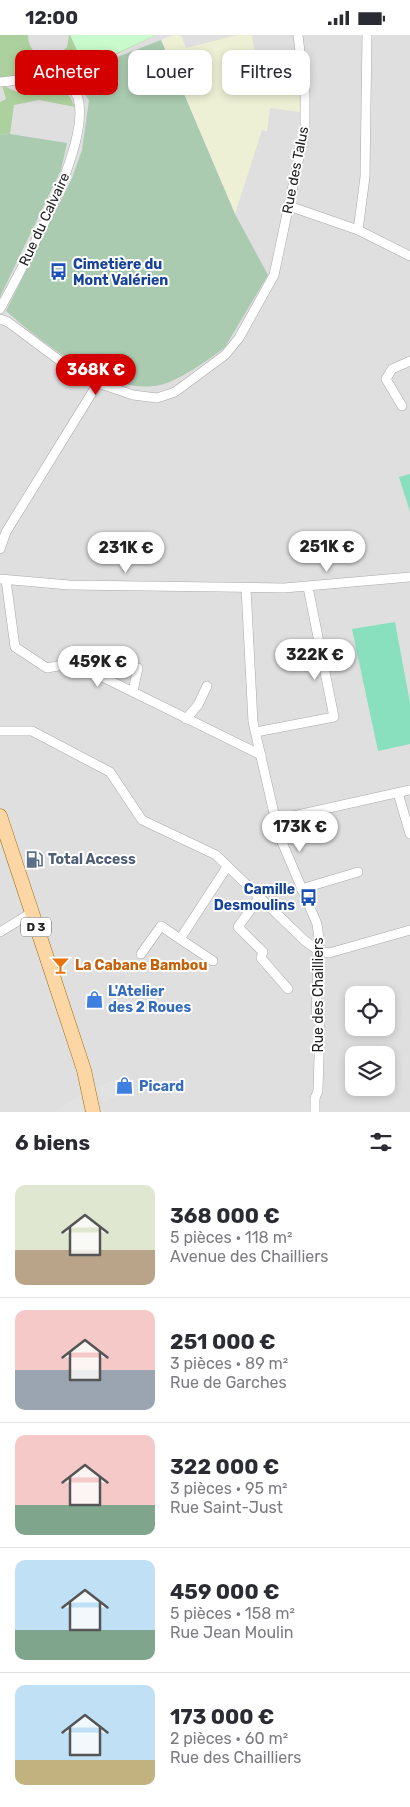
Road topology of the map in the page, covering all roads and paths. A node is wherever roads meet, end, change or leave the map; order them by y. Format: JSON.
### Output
{"nodes":[{"id":1,"x":298,"y":35,"type":"edge"},
{"id":2,"x":367,"y":35,"type":"edge"},
{"id":3,"x":0,"y":82,"type":"edge"},
{"id":4,"x":289,"y":207,"type":"junction"},
{"id":5,"x":358,"y":230,"type":"junction"},
{"id":6,"x":410,"y":256,"type":"edge"},
{"id":7,"x":0,"y":309,"type":"edge"},
{"id":8,"x":0,"y":319,"type":"edge"},
{"id":9,"x":410,"y":361,"type":"edge"},
{"id":10,"x":98,"y":383,"type":"junction"},
{"id":11,"x":402,"y":406,"type":"dead end"},
{"id":12,"x":0,"y":549,"type":"edge"},
{"id":13,"x":410,"y":577,"type":"edge"},
{"id":14,"x":3,"y":580,"type":"edge"},
{"id":15,"x":308,"y":587,"type":"junction"},
{"id":16,"x":246,"y":588,"type":"junction"},
{"id":17,"x":138,"y":668,"type":"dead end"},
{"id":18,"x":207,"y":686,"type":"dead end"},
{"id":19,"x":133,"y":691,"type":"junction"},
{"id":20,"x":186,"y":719,"type":"junction"},
{"id":21,"x":0,"y":731,"type":"edge"},
{"id":22,"x":256,"y":732,"type":"junction"},
{"id":23,"x":261,"y":755,"type":"junction"},
{"id":24,"x":410,"y":790,"type":"edge"},
{"id":25,"x":398,"y":793,"type":"junction"},
{"id":26,"x":0,"y":816,"type":"edge"},
{"id":27,"x":275,"y":820,"type":"junction"},
{"id":28,"x":410,"y":834,"type":"edge"},
{"id":29,"x":227,"y":867,"type":"junction"},
{"id":30,"x":358,"y":872,"type":"dead end"},
{"id":31,"x":301,"y":889,"type":"junction"},
{"id":32,"x":259,"y":898,"type":"junction"},
{"id":33,"x":32,"y":913,"type":"junction"},
{"id":34,"x":410,"y":930,"type":"edge"},
{"id":35,"x":0,"y":932,"type":"edge"},
{"id":36,"x":180,"y":939,"type":"junction"},
{"id":37,"x":319,"y":951,"type":"junction"},
{"id":38,"x":141,"y":954,"type":"dead end"},
{"id":39,"x":212,"y":961,"type":"dead end"},
{"id":40,"x":288,"y":989,"type":"dead end"},
{"id":41,"x":93,"y":1112,"type":"edge"},
{"id":42,"x":315,"y":1112,"type":"edge"}],
"edges":[{"from":1,"to":4,"type":"street","name":"Rue des Talus"},
{"from":2,"to":5,"type":"street"},
{"from":3,"to":7,"type":"street","name":"Rue du Calvaire"},
{"from":4,"to":5,"type":"street"},
{"from":4,"to":10,"type":"street","name":"Rue des Talus"},
{"from":5,"to":6,"type":"street"},
{"from":8,"to":10,"type":"street","name":"Rue des Talus"},
{"from":9,"to":11,"type":"street"},
{"from":10,"to":12,"type":"street"},
{"from":13,"to":15,"type":"street"},
{"from":14,"to":16,"type":"street"},
{"from":14,"to":19,"type":"street"},
{"from":15,"to":16,"type":"street"},
{"from":15,"to":22,"type":"street"},
{"from":16,"to":22,"type":"street","name":"Rue des Chailliers"},
{"from":17,"to":19,"type":"street"},
{"from":18,"to":20,"type":"street"},
{"from":19,"to":20,"type":"street"},
{"from":20,"to":23,"type":"street"},
{"from":21,"to":29,"type":"street"},
{"from":22,"to":23,"type":"street","name":"Rue des Chailliers"},
{"from":23,"to":27,"type":"street","name":"Rue des Chailliers"},
{"from":24,"to":25,"type":"street"},
{"from":25,"to":27,"type":"street"},
{"from":25,"to":28,"type":"street"},
{"from":26,"to":33,"type":"main road","number":"D 3"},
{"from":27,"to":31,"type":"street","name":"Rue des Chailliers"},
{"from":29,"to":32,"type":"street"},
{"from":29,"to":36,"type":"street"},
{"from":30,"to":31,"type":"street"},
{"from":31,"to":37,"type":"street","name":"Rue des Chailliers"},
{"from":32,"to":37,"type":"street"},
{"from":32,"to":40,"type":"street"},
{"from":33,"to":35,"type":"street"},
{"from":33,"to":41,"type":"main road","number":"D 3"},
{"from":34,"to":37,"type":"street"},
{"from":36,"to":38,"type":"street"},
{"from":36,"to":39,"type":"street"},
{"from":37,"to":42,"type":"street","name":"Rue des Chailliers"}]}
